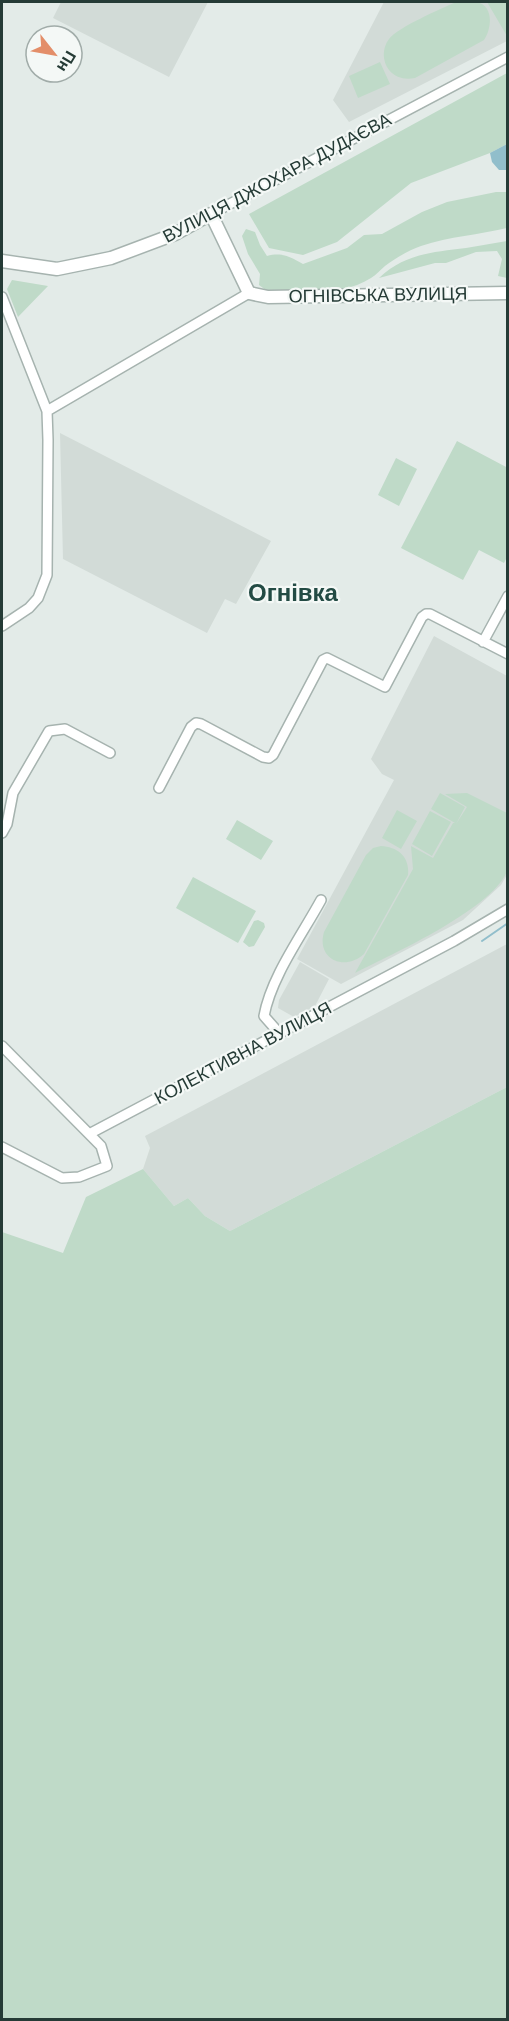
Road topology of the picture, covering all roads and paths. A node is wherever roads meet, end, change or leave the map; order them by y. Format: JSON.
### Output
{"nodes":[{"id":1,"x":507,"y":57,"type":"edge"},
{"id":2,"x":211,"y":214,"type":"junction"},
{"id":3,"x":2,"y":261,"type":"edge"},
{"id":4,"x":249,"y":293,"type":"junction"},
{"id":5,"x":507,"y":293,"type":"edge"},
{"id":6,"x":2,"y":297,"type":"edge"},
{"id":7,"x":9,"y":315,"type":"junction"},
{"id":8,"x":2,"y":323,"type":"edge"},
{"id":9,"x":47,"y":411,"type":"junction"},
{"id":10,"x":507,"y":596,"type":"edge"},
{"id":11,"x":2,"y":626,"type":"edge"},
{"id":12,"x":483,"y":642,"type":"junction"},
{"id":13,"x":507,"y":654,"type":"edge"},
{"id":14,"x":110,"y":753,"type":"dead end"},
{"id":15,"x":159,"y":788,"type":"dead end"},
{"id":16,"x":2,"y":833,"type":"edge"},
{"id":17,"x":321,"y":900,"type":"dead end"},
{"id":18,"x":507,"y":909,"type":"edge"},
{"id":19,"x":279,"y":1033,"type":"junction"},
{"id":20,"x":2,"y":1046,"type":"edge"},
{"id":21,"x":89,"y":1134,"type":"junction"},
{"id":22,"x":2,"y":1147,"type":"edge"}],
"edges":[{"from":1,"to":2,"type":"street","name":"ВУЛИЦЯ ДЖОХАРА ДУДАЄВА"},
{"from":2,"to":3,"type":"street","name":"ВУЛИЦЯ ДЖОХАРА ДУДАЄВА"},
{"from":2,"to":4,"type":"street"},
{"from":4,"to":5,"type":"street","name":"ОГНІВСЬКА ВУЛИЦЯ"},
{"from":4,"to":9,"type":"street"},
{"from":6,"to":7,"type":"street"},
{"from":7,"to":8,"type":"street"},
{"from":7,"to":9,"type":"street"},
{"from":9,"to":11,"type":"street"},
{"from":10,"to":12,"type":"street"},
{"from":12,"to":13,"type":"street"},
{"from":12,"to":15,"type":"street"},
{"from":14,"to":16,"type":"street"},
{"from":17,"to":19,"type":"street"},
{"from":18,"to":19,"type":"street","name":"КОЛЕКТИВНА ВУЛИЦЯ"},
{"from":19,"to":21,"type":"street","name":"КОЛЕКТИВНА ВУЛИЦЯ"},
{"from":20,"to":21,"type":"street"},
{"from":21,"to":22,"type":"street"}]}
